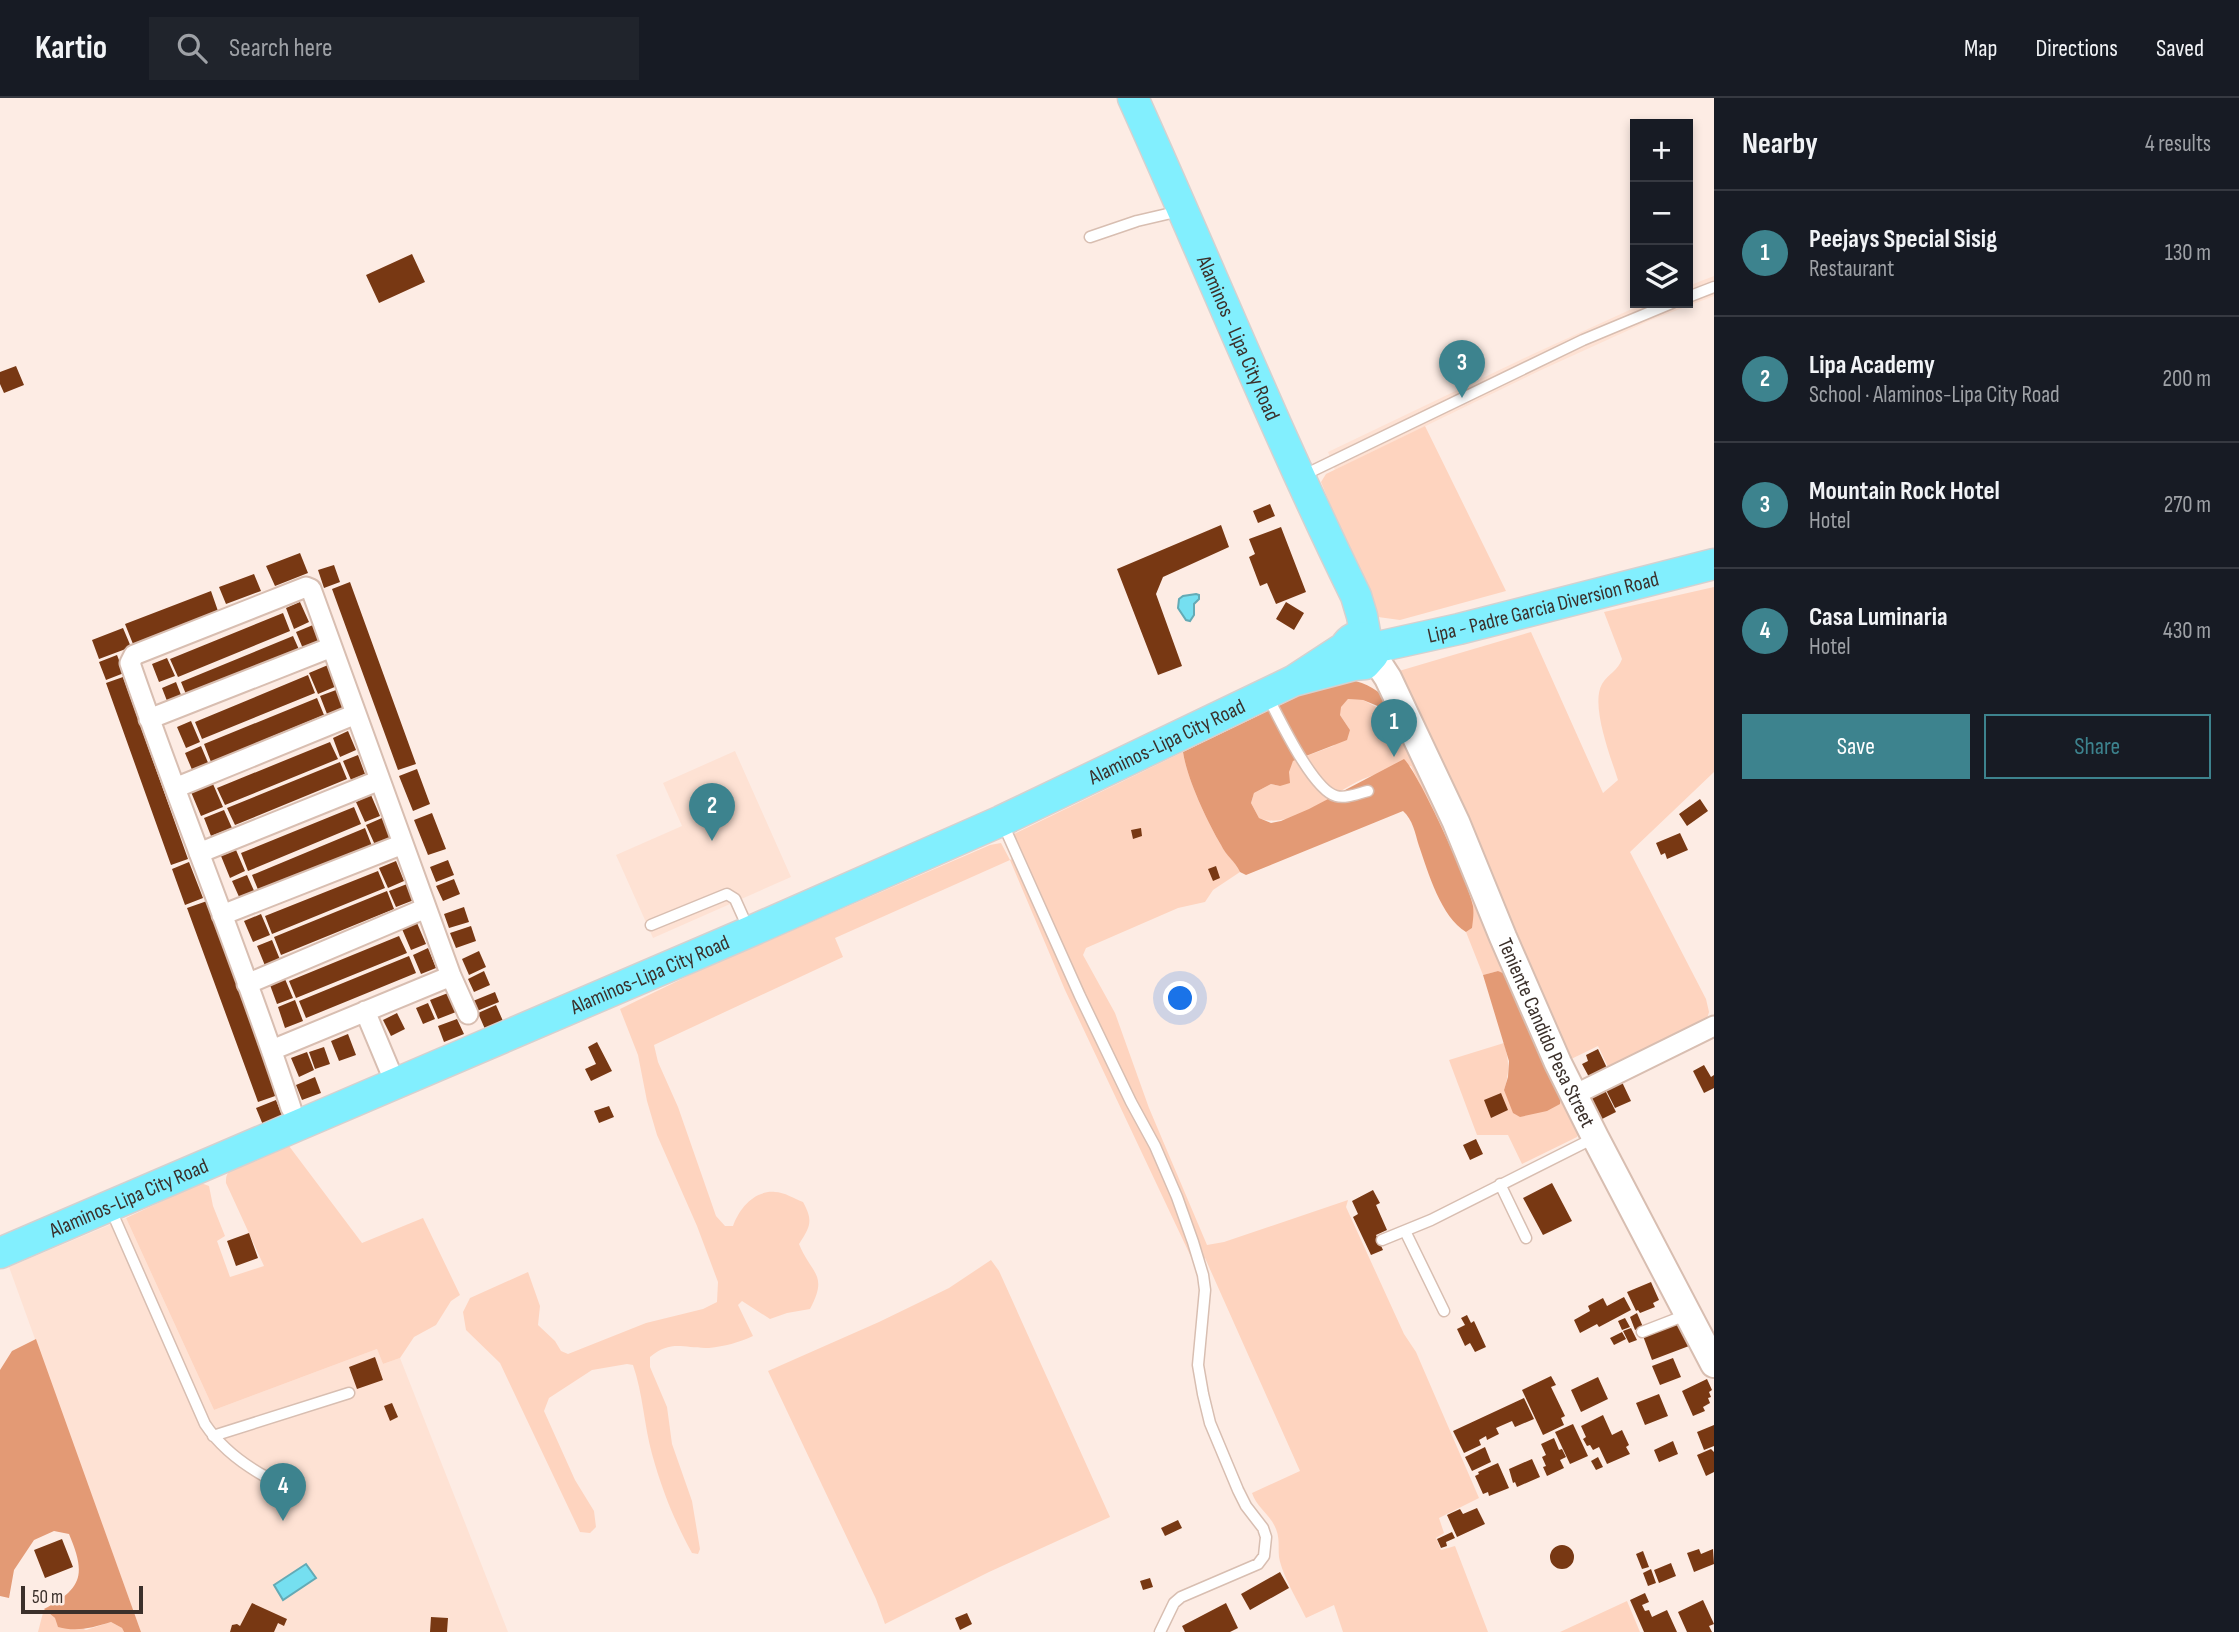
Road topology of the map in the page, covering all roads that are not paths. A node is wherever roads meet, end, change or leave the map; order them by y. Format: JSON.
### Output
{"nodes":[{"id":1,"x":1133,"y":98,"type":"edge"},
{"id":2,"x":1184,"y":211,"type":"junction"},
{"id":3,"x":1090,"y":237,"type":"dead end"},
{"id":4,"x":1714,"y":286,"type":"edge"},
{"id":5,"x":1693,"y":295,"type":"edge"},
{"id":6,"x":1660,"y":308,"type":"edge"},
{"id":7,"x":1301,"y":477,"type":"junction"},
{"id":8,"x":1714,"y":564,"type":"edge"},
{"id":9,"x":332,"y":647,"type":"junction"},
{"id":10,"x":1360,"y":651,"type":"junction"},
{"id":11,"x":1266,"y":694,"type":"junction"},
{"id":12,"x":356,"y":714,"type":"junction"},
{"id":13,"x":149,"y":719,"type":"junction"},
{"id":14,"x":380,"y":780,"type":"junction"},
{"id":15,"x":175,"y":788,"type":"junction"},
{"id":16,"x":1368,"y":791,"type":"dead end"},
{"id":17,"x":1001,"y":821,"type":"junction"},
{"id":18,"x":403,"y":844,"type":"junction"},
{"id":19,"x":199,"y":853,"type":"junction"},
{"id":20,"x":426,"y":908,"type":"junction"},
{"id":21,"x":222,"y":915,"type":"junction"},
{"id":22,"x":651,"y":925,"type":"dead end"},
{"id":23,"x":749,"y":932,"type":"junction"},
{"id":24,"x":451,"y":976,"type":"junction"},
{"id":25,"x":247,"y":984,"type":"junction"},
{"id":26,"x":365,"y":1011,"type":"junction"},
{"id":27,"x":468,"y":1014,"type":"dead end"},
{"id":28,"x":1714,"y":1026,"type":"edge"},
{"id":29,"x":272,"y":1050,"type":"junction"},
{"id":30,"x":396,"y":1085,"type":"junction"},
{"id":31,"x":1574,"y":1095,"type":"junction"},
{"id":32,"x":291,"y":1108,"type":"dead end"},
{"id":33,"x":1595,"y":1137,"type":"junction"},
{"id":34,"x":1500,"y":1184,"type":"junction"},
{"id":35,"x":110,"y":1206,"type":"junction"},
{"id":36,"x":1405,"y":1231,"type":"junction"},
{"id":37,"x":1526,"y":1238,"type":"dead end"},
{"id":38,"x":1382,"y":1240,"type":"dead end"},
{"id":39,"x":0,"y":1253,"type":"edge"},
{"id":40,"x":1444,"y":1311,"type":"dead end"},
{"id":41,"x":1686,"y":1315,"type":"junction"},
{"id":42,"x":1642,"y":1332,"type":"dead end"},
{"id":43,"x":1714,"y":1364,"type":"edge"},
{"id":44,"x":349,"y":1393,"type":"dead end"},
{"id":45,"x":213,"y":1436,"type":"junction"},
{"id":46,"x":268,"y":1478,"type":"dead end"},
{"id":47,"x":1160,"y":1632,"type":"edge"}],
"edges":[{"from":1,"to":2,"type":"main road","name":"Alaminos - Lipa City Road"},
{"from":2,"to":3,"type":"lane"},
{"from":2,"to":7,"type":"main road","name":"Alaminos - Lipa City Road"},
{"from":4,"to":5,"type":"lane"},
{"from":6,"to":7,"type":"lane"},
{"from":7,"to":10,"type":"main road","name":"Alaminos - Lipa City Road"},
{"from":8,"to":10,"type":"main road","name":"Lipa - Padre Garcia Diversion Road"},
{"from":9,"to":12,"type":"street"},
{"from":9,"to":13,"type":"street"},
{"from":9,"to":13,"type":"street"},
{"from":10,"to":11,"type":"main road","name":"Alaminos-Lipa City Road"},
{"from":10,"to":31,"type":"street","name":"Teniente Candido Pesa Street"},
{"from":11,"to":16,"type":"lane"},
{"from":11,"to":17,"type":"main road","name":"Alaminos-Lipa City Road"},
{"from":12,"to":14,"type":"street"},
{"from":12,"to":15,"type":"street"},
{"from":13,"to":15,"type":"street"},
{"from":14,"to":18,"type":"street"},
{"from":14,"to":19,"type":"street"},
{"from":15,"to":19,"type":"street"},
{"from":17,"to":23,"type":"main road","name":"Alaminos-Lipa City Road"},
{"from":17,"to":47,"type":"lane"},
{"from":18,"to":20,"type":"street"},
{"from":18,"to":21,"type":"street"},
{"from":19,"to":21,"type":"street"},
{"from":20,"to":24,"type":"street"},
{"from":20,"to":25,"type":"street"},
{"from":21,"to":25,"type":"street"},
{"from":22,"to":23,"type":"lane"},
{"from":23,"to":30,"type":"main road","name":"Alaminos-Lipa City Road"},
{"from":24,"to":26,"type":"street"},
{"from":24,"to":27,"type":"street"},
{"from":25,"to":29,"type":"street"},
{"from":26,"to":29,"type":"street"},
{"from":26,"to":30,"type":"street"},
{"from":28,"to":31,"type":"street"},
{"from":29,"to":32,"type":"street"},
{"from":30,"to":35,"type":"main road","name":"Alaminos-Lipa City Road"},
{"from":31,"to":33,"type":"street","name":"Teniente Candido Pesa Street"},
{"from":33,"to":34,"type":"lane"},
{"from":33,"to":41,"type":"street","name":"Teniente Candido Pesa Street"},
{"from":34,"to":36,"type":"lane"},
{"from":34,"to":37,"type":"lane"},
{"from":35,"to":39,"type":"main road","name":"Alaminos-Lipa City Road"},
{"from":35,"to":45,"type":"lane"},
{"from":36,"to":38,"type":"lane"},
{"from":36,"to":40,"type":"lane"},
{"from":41,"to":42,"type":"lane"},
{"from":41,"to":43,"type":"street","name":"Teniente Candido Pesa Street"},
{"from":44,"to":45,"type":"lane"},
{"from":45,"to":46,"type":"lane"}]}
